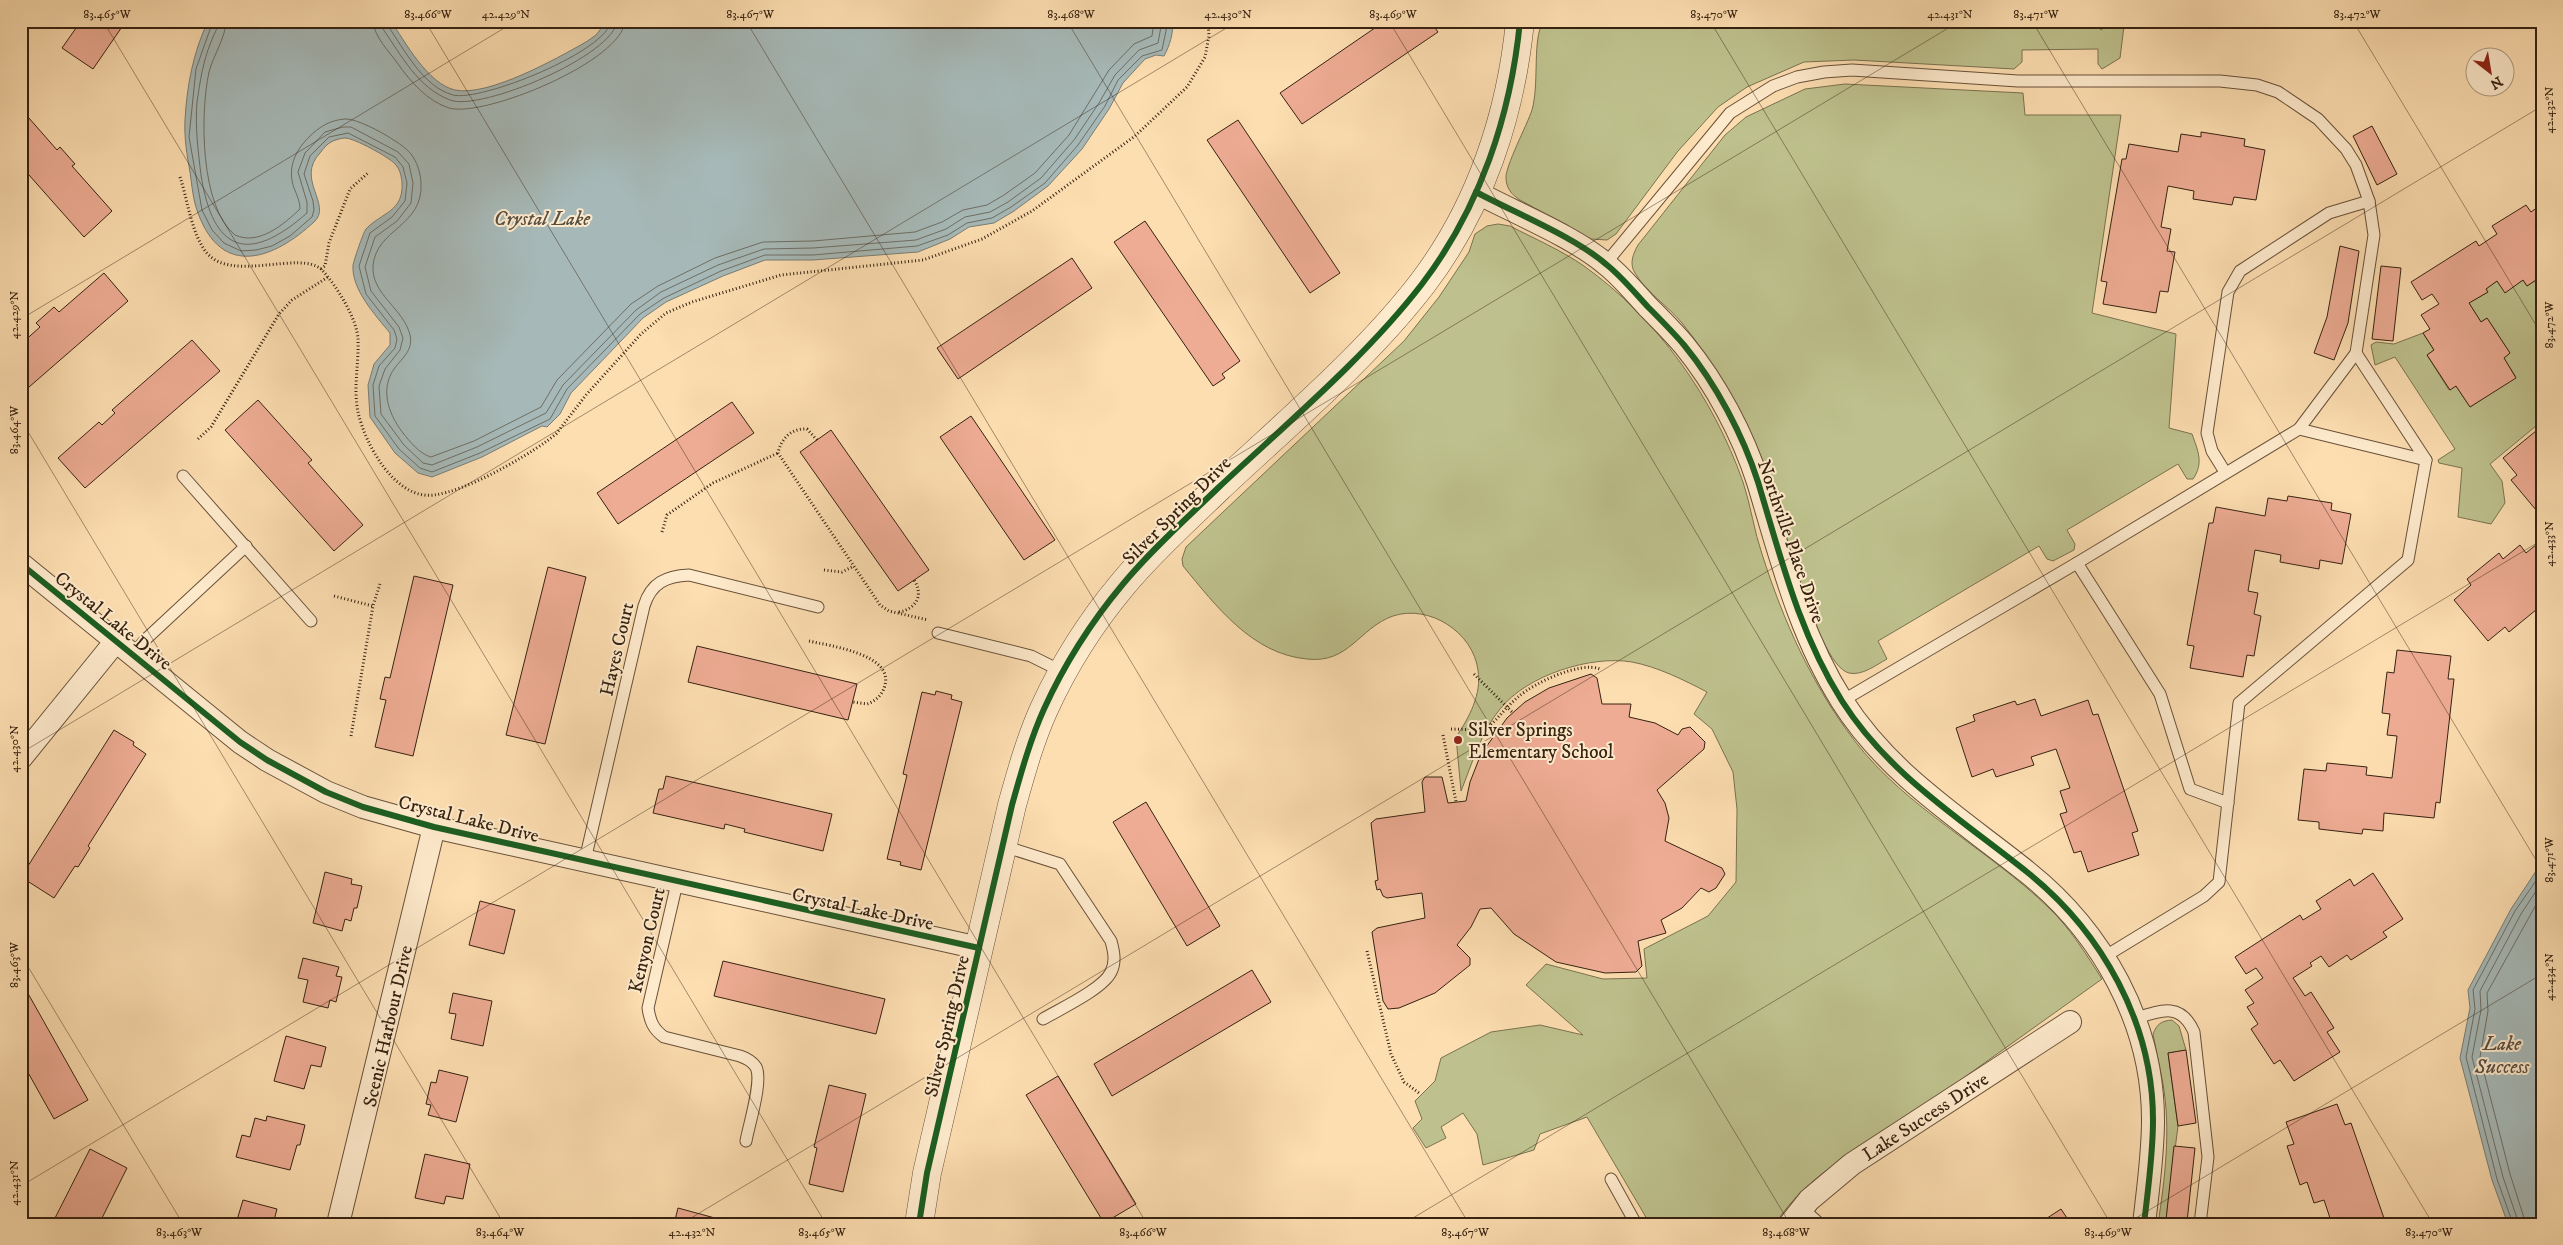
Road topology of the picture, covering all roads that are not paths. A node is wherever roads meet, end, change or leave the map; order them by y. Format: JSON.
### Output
{"nodes":[{"id":1,"x":1520,"y":21,"type":"edge"},
{"id":2,"x":1476,"y":192,"type":"junction"},
{"id":3,"x":2369,"y":202,"type":"junction"},
{"id":4,"x":1606,"y":263,"type":"junction"},
{"id":5,"x":2356,"y":353,"type":"junction"},
{"id":6,"x":2299,"y":429,"type":"junction"},
{"id":7,"x":2426,"y":460,"type":"junction"},
{"id":8,"x":2225,"y":472,"type":"junction"},
{"id":9,"x":183,"y":476,"type":"dead end"},
{"id":10,"x":246,"y":546,"type":"junction"},
{"id":11,"x":2078,"y":563,"type":"junction"},
{"id":12,"x":21,"y":564,"type":"edge"},
{"id":13,"x":818,"y":607,"type":"dead end"},
{"id":14,"x":311,"y":621,"type":"dead end"},
{"id":15,"x":938,"y":633,"type":"dead end"},
{"id":16,"x":124,"y":647,"type":"junction"},
{"id":17,"x":1063,"y":672,"type":"junction"},
{"id":18,"x":1842,"y":701,"type":"junction"},
{"id":19,"x":21,"y":758,"type":"edge"},
{"id":20,"x":2228,"y":803,"type":"junction"},
{"id":21,"x":434,"y":827,"type":"junction"},
{"id":22,"x":1003,"y":846,"type":"junction"},
{"id":23,"x":585,"y":860,"type":"junction"},
{"id":24,"x":677,"y":882,"type":"junction"},
{"id":25,"x":979,"y":948,"type":"junction"},
{"id":26,"x":2104,"y":958,"type":"junction"},
{"id":27,"x":2134,"y":1019,"type":"junction"},
{"id":28,"x":1043,"y":1020,"type":"dead end"},
{"id":29,"x":2070,"y":1022,"type":"dead end"},
{"id":30,"x":746,"y":1141,"type":"dead end"},
{"id":31,"x":1610,"y":1179,"type":"dead end"},
{"id":32,"x":1796,"y":1216,"type":"edge"},
{"id":33,"x":338,"y":1224,"type":"edge"},
{"id":34,"x":919,"y":1224,"type":"edge"},
{"id":35,"x":1636,"y":1224,"type":"edge"},
{"id":36,"x":1820,"y":1224,"type":"edge"},
{"id":37,"x":2144,"y":1224,"type":"edge"},
{"id":38,"x":2200,"y":1224,"type":"edge"}],
"edges":[{"from":1,"to":2,"type":"street","name":"Silver Spring Drive"},
{"from":2,"to":4,"type":"street","name":"Northville Place Drive"},
{"from":2,"to":17,"type":"street","name":"Silver Spring Drive"},
{"from":3,"to":4,"type":"lane"},
{"from":3,"to":5,"type":"lane"},
{"from":3,"to":8,"type":"lane"},
{"from":4,"to":18,"type":"street","name":"Northville Place Drive"},
{"from":5,"to":6,"type":"lane"},
{"from":5,"to":7,"type":"lane"},
{"from":6,"to":7,"type":"lane"},
{"from":6,"to":8,"type":"lane"},
{"from":7,"to":20,"type":"lane"},
{"from":8,"to":11,"type":"lane"},
{"from":9,"to":10,"type":"lane"},
{"from":10,"to":14,"type":"lane"},
{"from":10,"to":16,"type":"lane"},
{"from":11,"to":18,"type":"lane"},
{"from":11,"to":20,"type":"lane"},
{"from":12,"to":16,"type":"street","name":"Crystal Lake Drive"},
{"from":13,"to":23,"type":"lane","name":"Hayes Court"},
{"from":15,"to":17,"type":"lane"},
{"from":16,"to":19,"type":"street"},
{"from":16,"to":21,"type":"street","name":"Crystal Lake Drive"},
{"from":17,"to":22,"type":"street","name":"Silver Spring Drive"},
{"from":18,"to":26,"type":"street","name":"Northville Place Drive"},
{"from":20,"to":26,"type":"lane"},
{"from":21,"to":23,"type":"street","name":"Crystal Lake Drive"},
{"from":21,"to":33,"type":"street","name":"Scenic Harbour Drive"},
{"from":22,"to":25,"type":"street","name":"Silver Spring Drive"},
{"from":22,"to":28,"type":"lane"},
{"from":23,"to":24,"type":"street","name":"Crystal Lake Drive"},
{"from":24,"to":25,"type":"street","name":"Crystal Lake Drive"},
{"from":24,"to":30,"type":"lane","name":"Kenyon Court"},
{"from":25,"to":34,"type":"street","name":"Silver Spring Drive"},
{"from":26,"to":27,"type":"street","name":"Northville Place Drive"},
{"from":27,"to":37,"type":"street","name":"Northville Place Drive"},
{"from":27,"to":38,"type":"lane"},
{"from":29,"to":32,"type":"street","name":"Lake Success Drive"},
{"from":31,"to":35,"type":"lane"},
{"from":32,"to":36,"type":"lane"}]}
